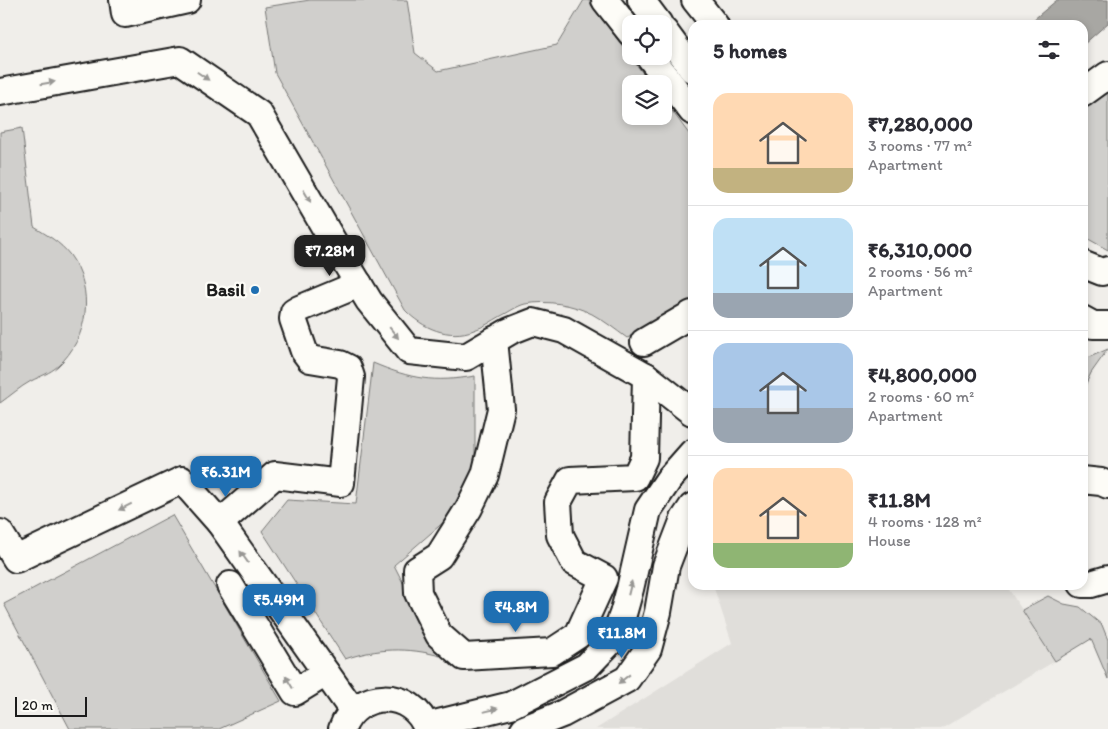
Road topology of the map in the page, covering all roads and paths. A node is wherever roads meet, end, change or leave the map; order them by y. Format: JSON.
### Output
{"nodes":[{"id":1,"x":187,"y":0,"type":"edge"},
{"id":2,"x":605,"y":0,"type":"edge"},
{"id":3,"x":641,"y":0,"type":"edge"},
{"id":4,"x":696,"y":0,"type":"edge"},
{"id":5,"x":124,"y":7,"type":"edge"},
{"id":6,"x":652,"y":15,"type":"edge"},
{"id":7,"x":710,"y":20,"type":"edge"},
{"id":8,"x":622,"y":22,"type":"edge"},
{"id":9,"x":672,"y":41,"type":"edge"},
{"id":10,"x":688,"y":63,"type":"edge"},
{"id":11,"x":656,"y":65,"type":"edge"},
{"id":12,"x":1108,"y":75,"type":"edge"},
{"id":13,"x":1088,"y":90,"type":"edge"},
{"id":14,"x":0,"y":92,"type":"edge"},
{"id":15,"x":688,"y":106,"type":"edge"},
{"id":16,"x":1088,"y":266,"type":"edge"},
{"id":17,"x":1108,"y":270,"type":"edge"},
{"id":18,"x":359,"y":284,"type":"junction"},
{"id":19,"x":688,"y":316,"type":"edge"},
{"id":20,"x":1088,"y":322,"type":"edge"},
{"id":21,"x":1108,"y":325,"type":"edge"},
{"id":22,"x":494,"y":340,"type":"junction"},
{"id":23,"x":644,"y":342,"type":"dead end"},
{"id":24,"x":646,"y":376,"type":"junction"},
{"id":25,"x":688,"y":409,"type":"edge"},
{"id":26,"x":688,"y":458,"type":"edge"},
{"id":27,"x":1088,"y":481,"type":"edge"},
{"id":28,"x":1108,"y":485,"type":"edge"},
{"id":29,"x":688,"y":513,"type":"edge"},
{"id":30,"x":220,"y":523,"type":"junction"},
{"id":31,"x":0,"y":533,"type":"edge"},
{"id":32,"x":1108,"y":580,"type":"edge"},
{"id":33,"x":1088,"y":584,"type":"edge"},
{"id":34,"x":230,"y":585,"type":"dead end"},
{"id":35,"x":326,"y":673,"type":"junction"},
{"id":36,"x":347,"y":720,"type":"edge"},
{"id":37,"x":427,"y":727,"type":"edge"},
{"id":38,"x":524,"y":729,"type":"edge"}],
"edges":[{"from":1,"to":5,"type":"street"},
{"from":2,"to":8,"type":"street"},
{"from":3,"to":6,"type":"street"},
{"from":4,"to":7,"type":"street"},
{"from":9,"to":10,"type":"street"},
{"from":11,"to":15,"type":"street"},
{"from":12,"to":13,"type":"street"},
{"from":14,"to":18,"type":"street","one_way":true},
{"from":16,"to":17,"type":"street"},
{"from":18,"to":22,"type":"street","one_way":true},
{"from":18,"to":30,"type":"street"},
{"from":19,"to":23,"type":"street"},
{"from":20,"to":21,"type":"street"},
{"from":22,"to":24,"type":"street"},
{"from":22,"to":24,"type":"street"},
{"from":24,"to":25,"type":"street"},
{"from":37,"to":26,"type":"street","one_way":true},
{"from":27,"to":28,"type":"street"},
{"from":29,"to":38,"type":"street","one_way":true},
{"from":30,"to":31,"type":"street","one_way":true},
{"from":35,"to":30,"type":"street","one_way":true},
{"from":32,"to":33,"type":"street"},
{"from":35,"to":34,"type":"street","one_way":true},
{"from":35,"to":36,"type":"street"},
{"from":36,"to":37,"type":"street"}]}
